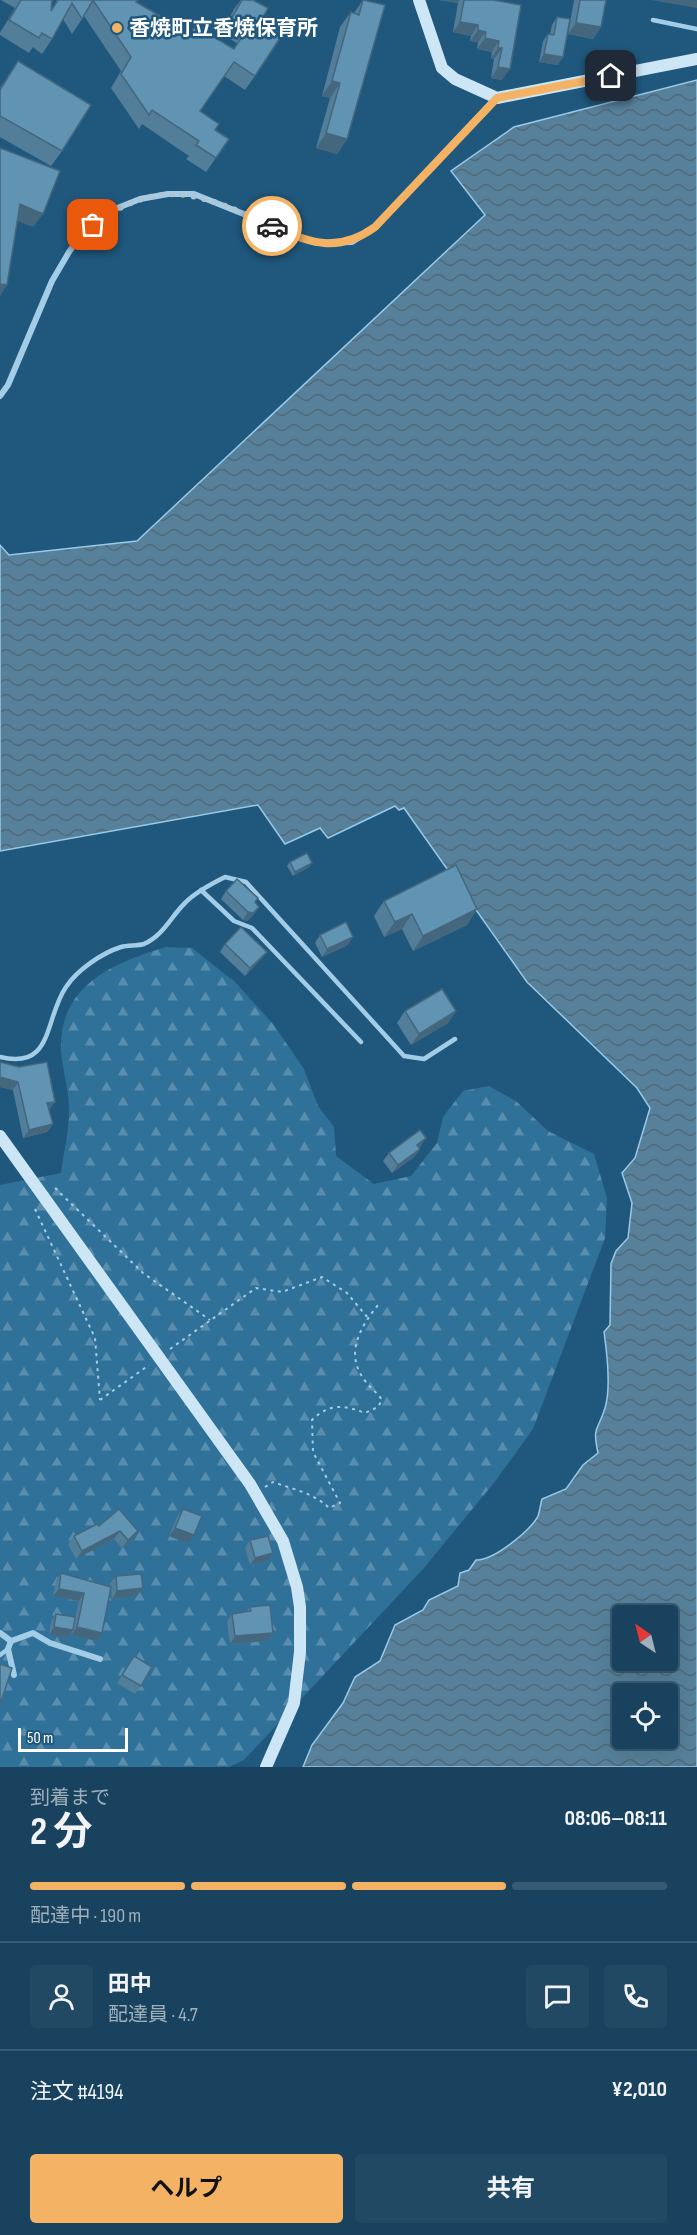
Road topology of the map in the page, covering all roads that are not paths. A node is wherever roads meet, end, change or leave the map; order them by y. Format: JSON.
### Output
{"nodes":[{"id":1,"x":419,"y":0,"type":"edge"},
{"id":2,"x":653,"y":20,"type":"dead end"},
{"id":3,"x":697,"y":29,"type":"edge"},
{"id":4,"x":697,"y":59,"type":"edge"},
{"id":5,"x":497,"y":98,"type":"junction"},
{"id":6,"x":0,"y":396,"type":"edge"},
{"id":7,"x":201,"y":890,"type":"junction"},
{"id":8,"x":454,"y":1039,"type":"dead end"},
{"id":9,"x":361,"y":1042,"type":"dead end"},
{"id":10,"x":0,"y":1057,"type":"edge"},
{"id":11,"x":0,"y":1136,"type":"edge"},
{"id":12,"x":0,"y":1633,"type":"edge"},
{"id":13,"x":11,"y":1641,"type":"junction"},
{"id":14,"x":9,"y":1649,"type":"junction"},
{"id":15,"x":0,"y":1655,"type":"edge"},
{"id":16,"x":100,"y":1659,"type":"dead end"},
{"id":17,"x":14,"y":1675,"type":"edge"},
{"id":18,"x":266,"y":1767,"type":"edge"}],
"edges":[{"from":1,"to":5,"type":"street"},
{"from":2,"to":3,"type":"lane"},
{"from":4,"to":5,"type":"street"},
{"from":5,"to":6,"type":"street"},
{"from":7,"to":8,"type":"lane"},
{"from":7,"to":9,"type":"lane"},
{"from":7,"to":10,"type":"lane"},
{"from":11,"to":18,"type":"street"},
{"from":12,"to":13,"type":"street"},
{"from":13,"to":14,"type":"street"},
{"from":13,"to":16,"type":"street"},
{"from":14,"to":15,"type":"lane"},
{"from":14,"to":17,"type":"street"}]}
